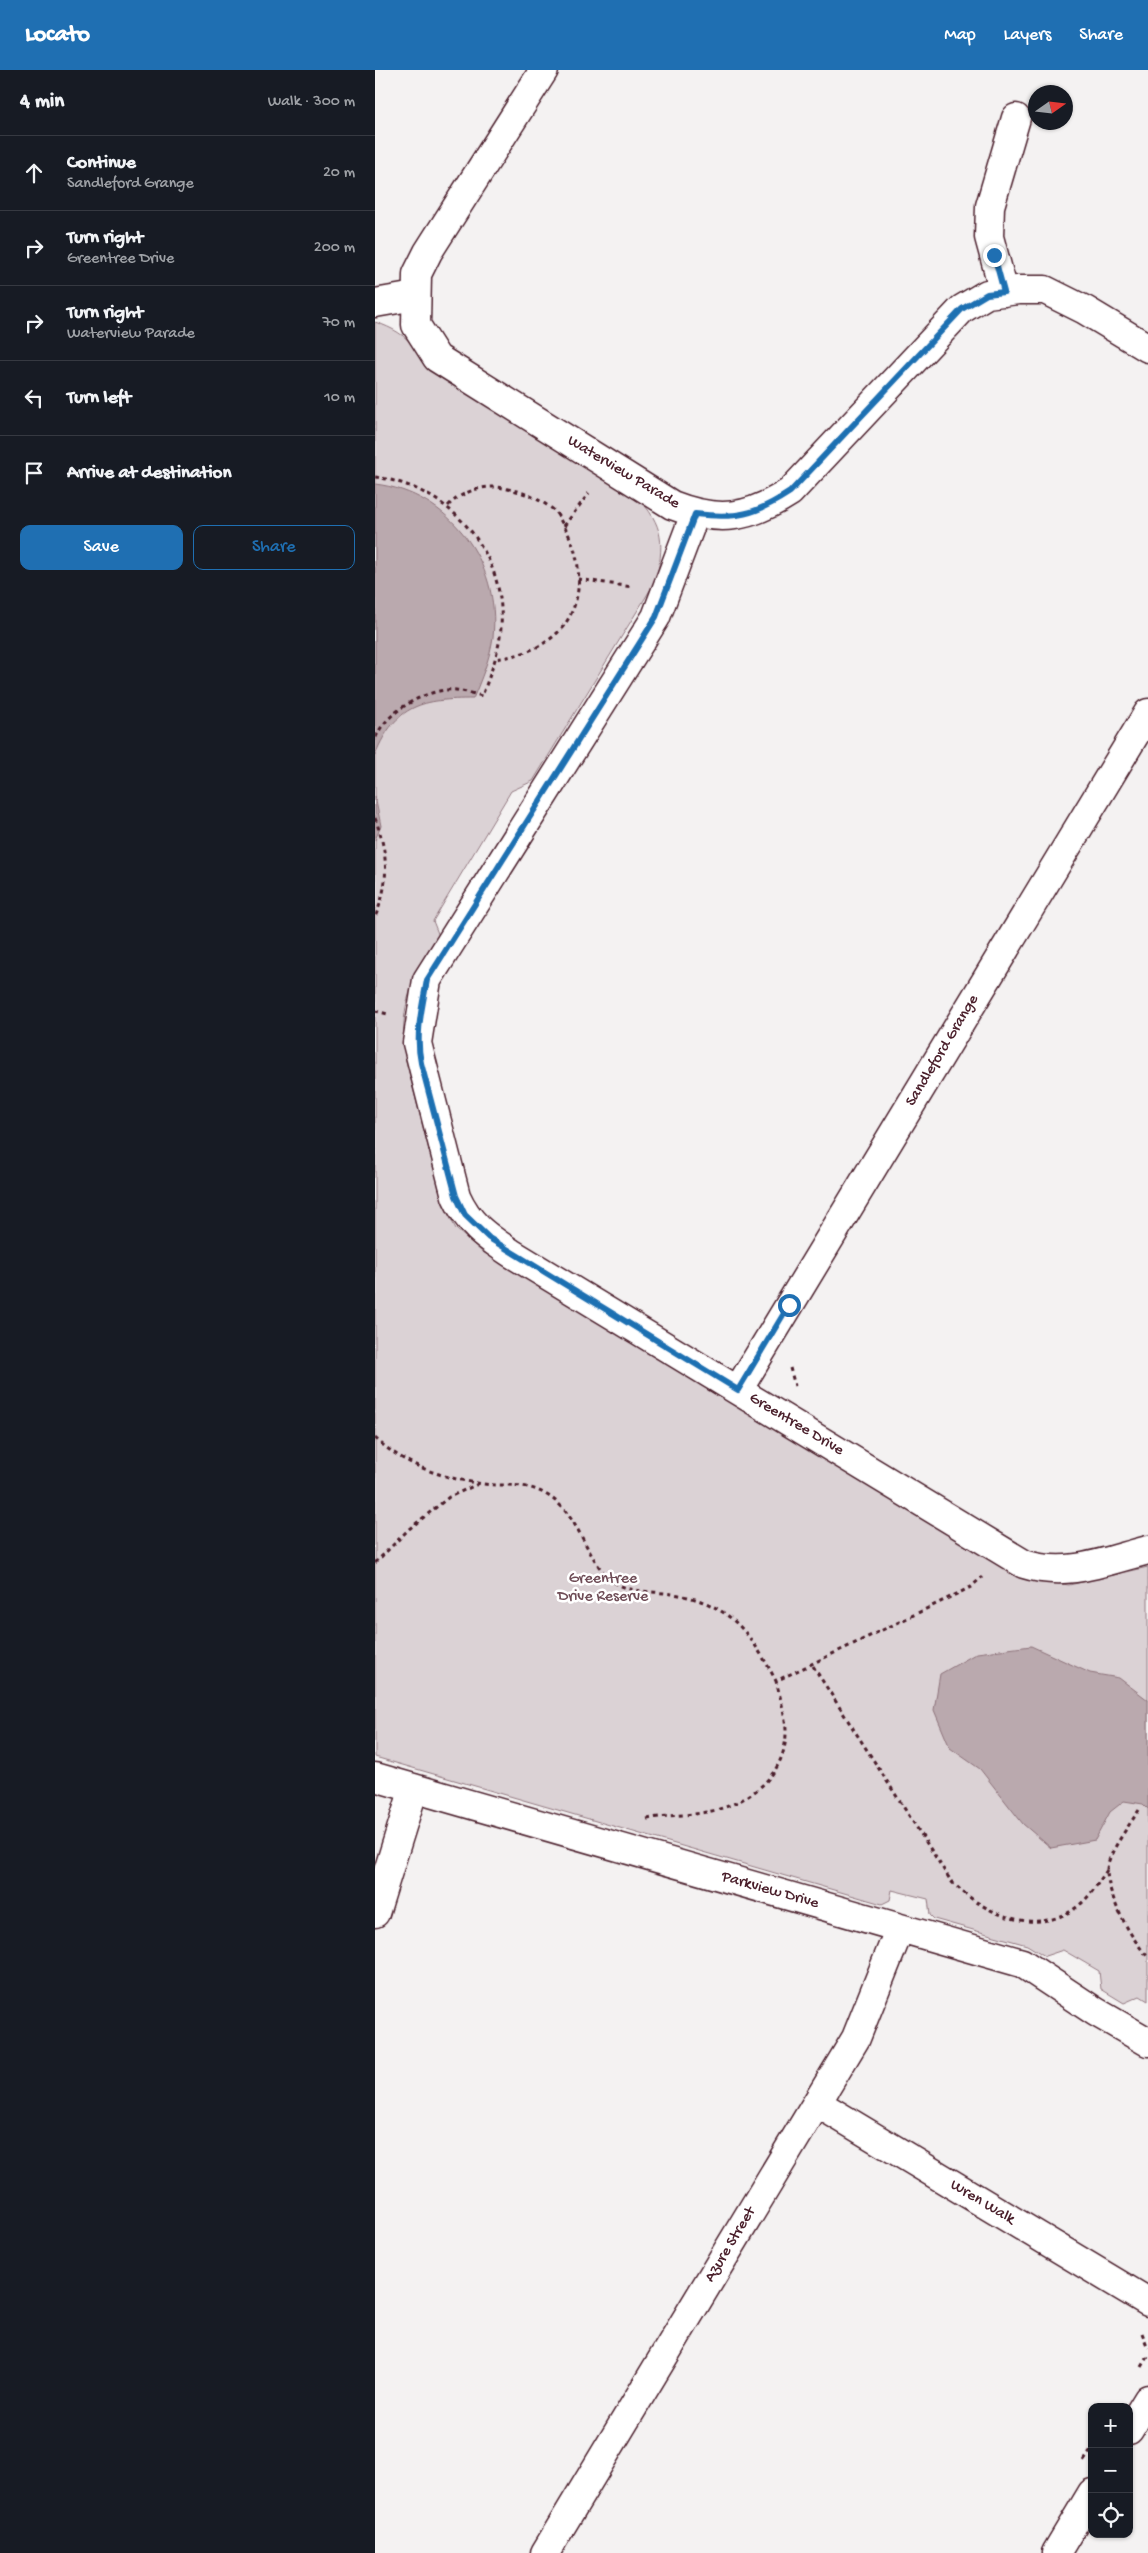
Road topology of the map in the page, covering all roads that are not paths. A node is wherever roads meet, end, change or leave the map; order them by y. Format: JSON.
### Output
{"nodes":[{"id":1,"x":545,"y":70,"type":"edge"},
{"id":2,"x":1016,"y":118,"type":"dead end"},
{"id":3,"x":1004,"y":292,"type":"junction"},
{"id":4,"x":415,"y":296,"type":"junction"},
{"id":5,"x":375,"y":303,"type":"edge"},
{"id":6,"x":1148,"y":348,"type":"edge"},
{"id":7,"x":695,"y":514,"type":"junction"},
{"id":8,"x":1148,"y":713,"type":"edge"},
{"id":9,"x":738,"y":1390,"type":"junction"},
{"id":10,"x":1148,"y":1550,"type":"edge"},
{"id":11,"x":375,"y":1777,"type":"edge"},
{"id":12,"x":414,"y":1788,"type":"junction"},
{"id":13,"x":375,"y":1913,"type":"edge"},
{"id":14,"x":901,"y":1928,"type":"junction"},
{"id":15,"x":1148,"y":2042,"type":"edge"},
{"id":16,"x":817,"y":2103,"type":"junction"},
{"id":17,"x":1148,"y":2302,"type":"edge"},
{"id":18,"x":1148,"y":2399,"type":"edge"},
{"id":19,"x":1133,"y":2423,"type":"edge"},
{"id":20,"x":1088,"y":2500,"type":"edge"},
{"id":21,"x":545,"y":2553,"type":"edge"},
{"id":22,"x":1056,"y":2553,"type":"edge"}],
"edges":[{"from":1,"to":4,"type":"street","name":"Waterview Parade"},
{"from":2,"to":3,"type":"street"},
{"from":3,"to":6,"type":"street","name":"Waterview Parade"},
{"from":3,"to":7,"type":"street","name":"Waterview Parade"},
{"from":4,"to":5,"type":"street"},
{"from":4,"to":7,"type":"street","name":"Waterview Parade"},
{"from":7,"to":9,"type":"street","name":"Greentree Drive"},
{"from":8,"to":9,"type":"street","name":"Sandleford Grange"},
{"from":9,"to":10,"type":"street","name":"Greentree Drive"},
{"from":11,"to":12,"type":"street","name":"Parkview Drive"},
{"from":12,"to":13,"type":"street"},
{"from":12,"to":14,"type":"street","name":"Parkview Drive"},
{"from":14,"to":15,"type":"street","name":"Parkview Drive"},
{"from":14,"to":16,"type":"street","name":"Azure Street"},
{"from":16,"to":17,"type":"street","name":"Wren Walk"},
{"from":16,"to":21,"type":"street","name":"Azure Street"},
{"from":18,"to":19,"type":"street"},
{"from":20,"to":22,"type":"street"}]}
